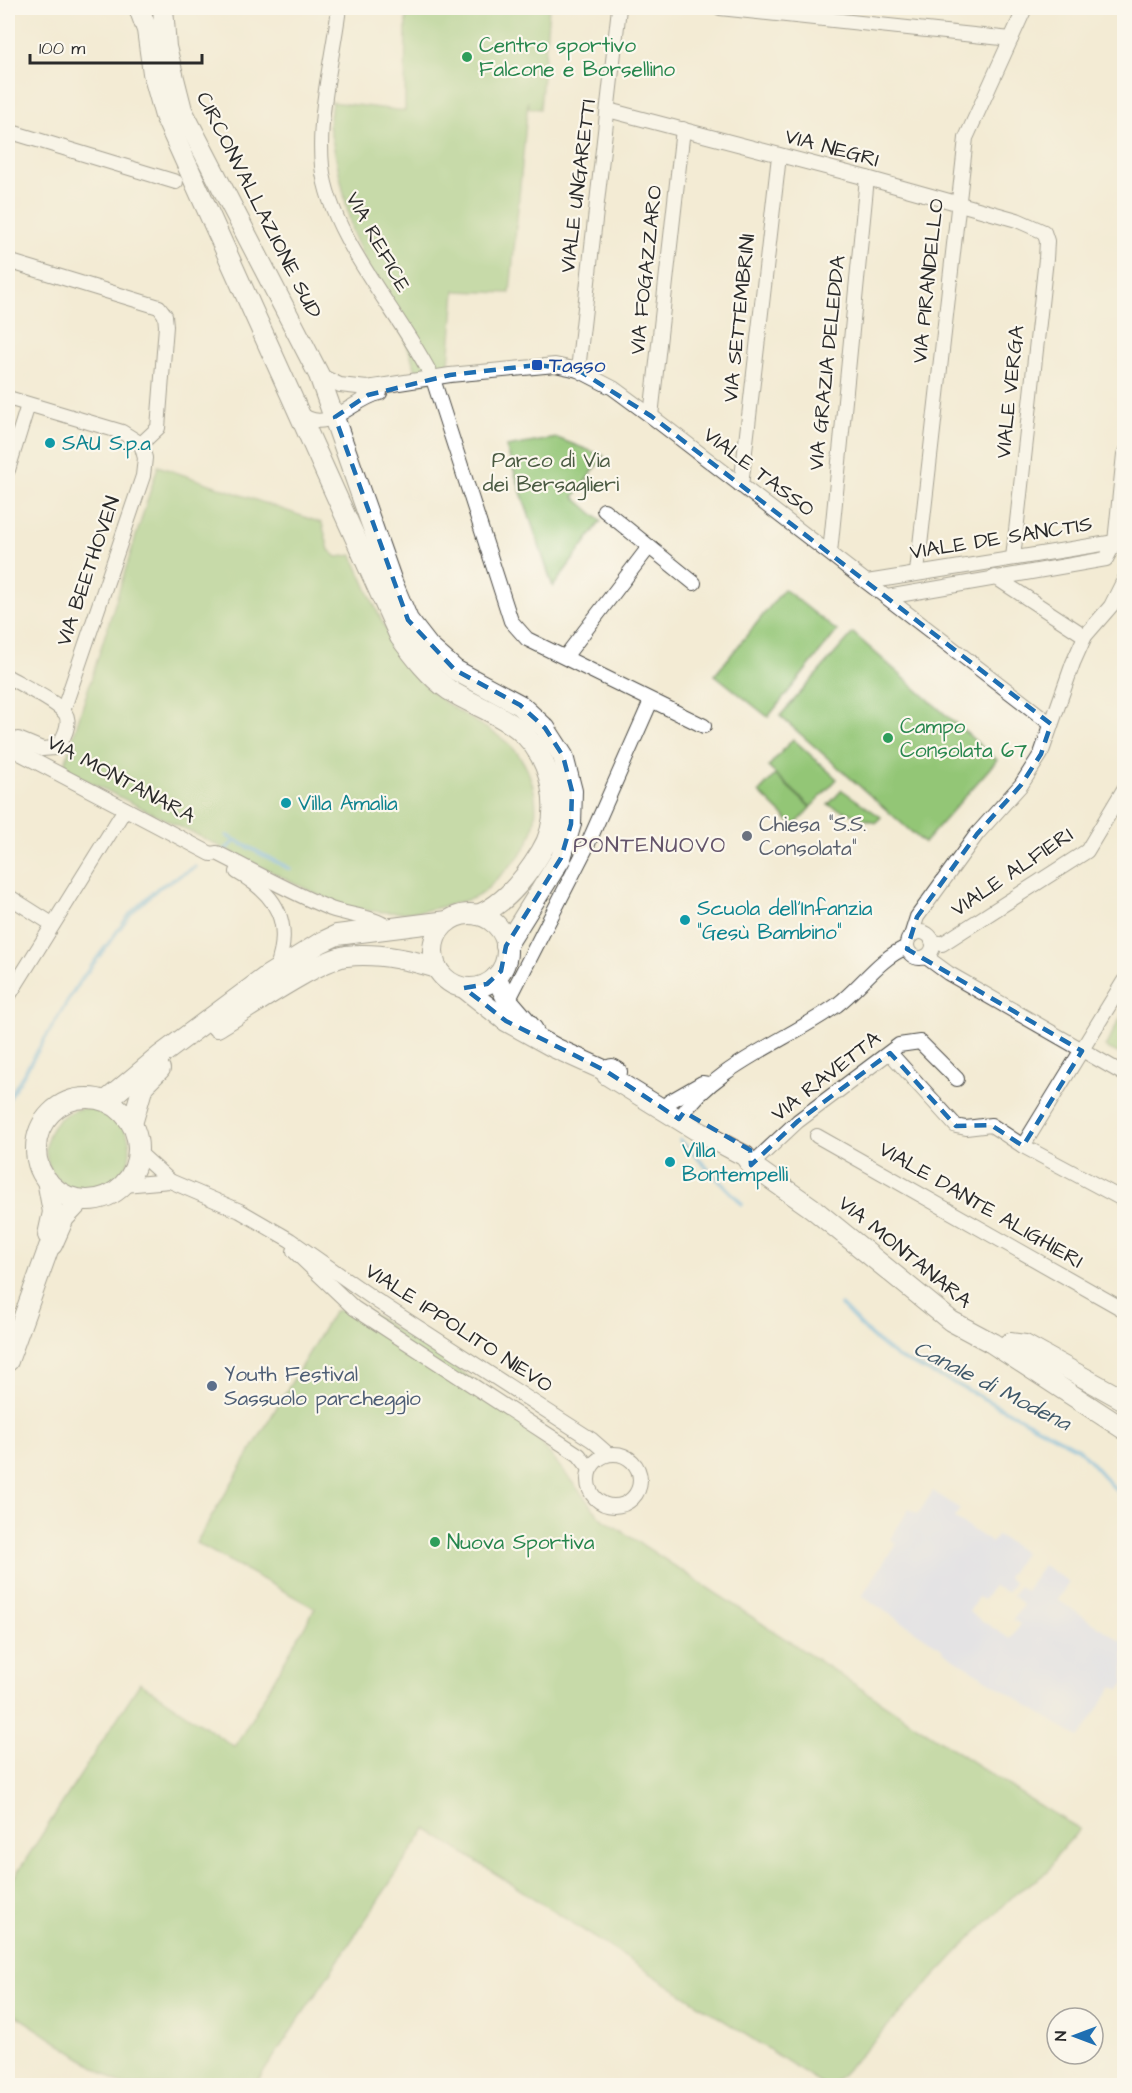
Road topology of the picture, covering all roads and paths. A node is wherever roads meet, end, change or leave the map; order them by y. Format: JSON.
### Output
{"nodes":[{"id":1,"x":140,"y":8,"type":"edge"},
{"id":2,"x":163,"y":8,"type":"edge"},
{"id":3,"x":339,"y":8,"type":"edge"},
{"id":4,"x":619,"y":8,"type":"edge"},
{"id":5,"x":720,"y":8,"type":"edge"},
{"id":6,"x":1025,"y":8,"type":"edge"},
{"id":7,"x":1011,"y":39,"type":"junction"},
{"id":8,"x":608,"y":110,"type":"junction"},
{"id":9,"x":683,"y":129,"type":"junction"},
{"id":10,"x":8,"y":131,"type":"edge"},
{"id":11,"x":778,"y":156,"type":"junction"},
{"id":12,"x":867,"y":178,"type":"junction"},
{"id":13,"x":176,"y":182,"type":"dead end"},
{"id":14,"x":958,"y":205,"type":"junction"},
{"id":15,"x":1044,"y":232,"type":"joint"},
{"id":16,"x":8,"y":261,"type":"edge"},
{"id":17,"x":578,"y":370,"type":"junction"},
{"id":18,"x":319,"y":375,"type":"junction"},
{"id":19,"x":433,"y":379,"type":"junction"},
{"id":20,"x":401,"y":384,"type":"junction"},
{"id":21,"x":8,"y":398,"type":"edge"},
{"id":22,"x":28,"y":405,"type":"junction"},
{"id":23,"x":299,"y":412,"type":"junction"},
{"id":24,"x":651,"y":416,"type":"junction"},
{"id":25,"x":335,"y":417,"type":"junction"},
{"id":26,"x":141,"y":444,"type":"junction"},
{"id":27,"x":1125,"y":454,"type":"edge"},
{"id":28,"x":8,"y":470,"type":"edge"},
{"id":29,"x":741,"y":486,"type":"junction"},
{"id":30,"x":604,"y":510,"type":"dead end"},
{"id":31,"x":1115,"y":542,"type":"junction"},
{"id":32,"x":649,"y":547,"type":"junction"},
{"id":33,"x":830,"y":553,"type":"junction"},
{"id":34,"x":1013,"y":558,"type":"junction"},
{"id":35,"x":917,"y":572,"type":"junction"},
{"id":36,"x":995,"y":577,"type":"junction"},
{"id":37,"x":1125,"y":580,"type":"edge"},
{"id":38,"x":867,"y":582,"type":"junction"},
{"id":39,"x":694,"y":583,"type":"dead end"},
{"id":40,"x":887,"y":597,"type":"junction"},
{"id":41,"x":1085,"y":636,"type":"junction"},
{"id":42,"x":565,"y":657,"type":"junction"},
{"id":43,"x":8,"y":677,"type":"edge"},
{"id":44,"x":651,"y":701,"type":"junction"},
{"id":45,"x":63,"y":711,"type":"junction"},
{"id":46,"x":1051,"y":724,"type":"junction"},
{"id":47,"x":704,"y":726,"type":"dead end"},
{"id":48,"x":8,"y":747,"type":"edge"},
{"id":49,"x":1125,"y":789,"type":"edge"},
{"id":50,"x":125,"y":808,"type":"junction"},
{"id":51,"x":212,"y":854,"type":"junction"},
{"id":52,"x":8,"y":896,"type":"edge"},
{"id":53,"x":478,"y":915,"type":"junction"},
{"id":54,"x":448,"y":921,"type":"junction"},
{"id":55,"x":52,"y":924,"type":"junction"},
{"id":56,"x":389,"y":929,"type":"junction"},
{"id":57,"x":932,"y":941,"type":"junction"},
{"id":58,"x":909,"y":942,"type":"junction"},
{"id":59,"x":506,"y":946,"type":"junction"},
{"id":60,"x":926,"y":957,"type":"junction"},
{"id":61,"x":437,"y":968,"type":"junction"},
{"id":62,"x":276,"y":970,"type":"junction"},
{"id":63,"x":496,"y":977,"type":"junction"},
{"id":64,"x":1125,"y":981,"type":"edge"},
{"id":65,"x":464,"y":988,"type":"junction"},
{"id":66,"x":8,"y":997,"type":"edge"},
{"id":67,"x":508,"y":1001,"type":"junction"},
{"id":68,"x":543,"y":1041,"type":"junction"},
{"id":69,"x":1082,"y":1051,"type":"junction"},
{"id":70,"x":890,"y":1053,"type":"junction"},
{"id":71,"x":1125,"y":1074,"type":"edge"},
{"id":72,"x":957,"y":1079,"type":"dead end"},
{"id":73,"x":106,"y":1101,"type":"junction"},
{"id":74,"x":677,"y":1111,"type":"junction"},
{"id":75,"x":132,"y":1124,"type":"junction"},
{"id":76,"x":817,"y":1136,"type":"dead end"},
{"id":77,"x":1023,"y":1146,"type":"junction"},
{"id":78,"x":138,"y":1152,"type":"junction"},
{"id":79,"x":751,"y":1165,"type":"junction"},
{"id":80,"x":47,"y":1180,"type":"junction"},
{"id":81,"x":170,"y":1181,"type":"junction"},
{"id":82,"x":124,"y":1185,"type":"junction"},
{"id":83,"x":81,"y":1200,"type":"junction"},
{"id":84,"x":1125,"y":1200,"type":"edge"},
{"id":85,"x":286,"y":1240,"type":"junction"},
{"id":86,"x":49,"y":1247,"type":"junction"},
{"id":87,"x":1125,"y":1310,"type":"edge"},
{"id":88,"x":1001,"y":1349,"type":"junction"},
{"id":89,"x":8,"y":1361,"type":"edge"},
{"id":90,"x":1125,"y":1400,"type":"edge"},
{"id":91,"x":1125,"y":1429,"type":"edge"},
{"id":92,"x":608,"y":1454,"type":"junction"},
{"id":93,"x":590,"y":1469,"type":"junction"}],
"edges":[{"from":1,"to":23,"type":"main road","name":"CIRCONVALLAZIONE SUD"},
{"from":2,"to":18,"type":"main road","name":"CIRCONVALLAZIONE SUD"},
{"from":3,"to":19,"type":"street","name":"VIA REFICE"},
{"from":4,"to":8,"type":"street","name":"VIALE UNGARETTI"},
{"from":5,"to":7,"type":"street"},
{"from":6,"to":7,"type":"street","name":"VIA PIRANDELLO"},
{"from":7,"to":14,"type":"street","name":"VIA PIRANDELLO"},
{"from":8,"to":9,"type":"street","name":"VIA NEGRI"},
{"from":8,"to":17,"type":"street","name":"VIALE UNGARETTI"},
{"from":9,"to":11,"type":"street","name":"VIA NEGRI"},
{"from":9,"to":24,"type":"street","name":"VIA FOGAZZARO"},
{"from":10,"to":13,"type":"street"},
{"from":11,"to":12,"type":"street","name":"VIA NEGRI"},
{"from":11,"to":29,"type":"street","name":"VIA SETTEMBRINI"},
{"from":12,"to":14,"type":"street","name":"VIA NEGRI"},
{"from":12,"to":33,"type":"street","name":"VIA GRAZIA DELEDDA"},
{"from":14,"to":15,"type":"street","name":"VIA NEGRI"},
{"from":14,"to":35,"type":"street","name":"VIA PIRANDELLO"},
{"from":15,"to":34,"type":"street","name":"VIALE VERGA"},
{"from":16,"to":26,"type":"street"},
{"from":17,"to":19,"type":"street","name":"VIALE TASSO"},
{"from":17,"to":24,"type":"street","name":"VIALE TASSO"},
{"from":18,"to":20,"type":"street","name":"VIALE TASSO"},
{"from":18,"to":25,"type":"main road","name":"CIRCONVALLAZIONE SUD"},
{"from":19,"to":20,"type":"street","name":"VIALE TASSO"},
{"from":19,"to":42,"type":"street","name":"VIA REFICE"},
{"from":20,"to":25,"type":"street","name":"VIALE TASSO"},
{"from":21,"to":22,"type":"street"},
{"from":22,"to":26,"type":"street"},
{"from":22,"to":28,"type":"street"},
{"from":23,"to":25,"type":"street"},
{"from":23,"to":53,"type":"main road","name":"CIRCONVALLAZIONE SUD"},
{"from":24,"to":29,"type":"street","name":"VIALE TASSO"},
{"from":25,"to":59,"type":"main road","name":"CIRCONVALLAZIONE SUD"},
{"from":26,"to":45,"type":"street","name":"VIA BEETHOVEN"},
{"from":27,"to":31,"type":"street"},
{"from":29,"to":33,"type":"street","name":"VIALE TASSO"},
{"from":30,"to":32,"type":"street"},
{"from":31,"to":34,"type":"street","name":"VIALE DE SANCTIS"},
{"from":31,"to":36,"type":"street","name":"VIALE DE SANCTIS"},
{"from":32,"to":39,"type":"street"},
{"from":32,"to":42,"type":"street"},
{"from":33,"to":38,"type":"street","name":"VIALE TASSO"},
{"from":34,"to":35,"type":"street","name":"VIALE DE SANCTIS"},
{"from":35,"to":38,"type":"street","name":"VIALE DE SANCTIS"},
{"from":36,"to":40,"type":"street","name":"VIALE DE SANCTIS"},
{"from":36,"to":41,"type":"street"},
{"from":37,"to":41,"type":"street"},
{"from":38,"to":40,"type":"street","name":"VIALE TASSO"},
{"from":40,"to":46,"type":"street","name":"VIALE TASSO"},
{"from":41,"to":46,"type":"street"},
{"from":42,"to":44,"type":"street","name":"VIA REFICE"},
{"from":43,"to":45,"type":"street"},
{"from":44,"to":47,"type":"street","name":"VIA REFICE"},
{"from":44,"to":67,"type":"street"},
{"from":45,"to":48,"type":"street","name":"VIA BEETHOVEN"},
{"from":46,"to":58,"type":"street"},
{"from":48,"to":50,"type":"street","name":"VIA MONTANARA"},
{"from":49,"to":57,"type":"street","name":"VIALE ALFIERI"},
{"from":50,"to":51,"type":"street","name":"VIA MONTANARA"},
{"from":50,"to":55,"type":"street"},
{"from":51,"to":56,"type":"street","name":"VIA MONTANARA"},
{"from":51,"to":62,"type":"street","name":"VIA MONTANARA"},
{"from":52,"to":55,"type":"street"},
{"from":53,"to":54,"type":"main road","name":"CIRCONVALLAZIONE SUD"},
{"from":53,"to":59,"type":"main road"},
{"from":54,"to":56,"type":"main road","name":"CIRCONVALLAZIONE SUD"},
{"from":54,"to":61,"type":"main road"},
{"from":55,"to":66,"type":"street"},
{"from":56,"to":62,"type":"main road","name":"CIRCONVALLAZIONE SUD"},
{"from":57,"to":58,"type":"street"},
{"from":57,"to":60,"type":"street"},
{"from":58,"to":60,"type":"street"},
{"from":58,"to":74,"type":"street"},
{"from":59,"to":63,"type":"main road","name":"CIRCONVALLAZIONE SUD"},
{"from":60,"to":69,"type":"street"},
{"from":61,"to":65,"type":"main road"},
{"from":61,"to":75,"type":"main road"},
{"from":62,"to":73,"type":"main road","name":"CIRCONVALLAZIONE SUD"},
{"from":63,"to":65,"type":"main road"},
{"from":63,"to":67,"type":"main road","name":"VIA MONTANARA"},
{"from":64,"to":69,"type":"street"},
{"from":65,"to":68,"type":"main road","name":"VIA MONTANARA"},
{"from":67,"to":68,"type":"main road","name":"VIA MONTANARA"},
{"from":68,"to":74,"type":"main road","name":"VIA MONTANARA"},
{"from":69,"to":71,"type":"street"},
{"from":69,"to":77,"type":"street"},
{"from":70,"to":72,"type":"street","name":"VIA RAVETTA"},
{"from":70,"to":77,"type":"street"},
{"from":70,"to":79,"type":"street","name":"VIA RAVETTA"},
{"from":73,"to":75,"type":"main road"},
{"from":73,"to":80,"type":"main road"},
{"from":74,"to":79,"type":"main road","name":"VIA MONTANARA"},
{"from":75,"to":78,"type":"main road"},
{"from":76,"to":87,"type":"street","name":"VIALE DANTE ALIGHIERI"},
{"from":77,"to":84,"type":"street"},
{"from":78,"to":81,"type":"street","name":"VIALE IPPOLITO NIEVO"},
{"from":78,"to":82,"type":"main road"},
{"from":79,"to":88,"type":"main road","name":"VIA MONTANARA"},
{"from":80,"to":83,"type":"main road"},
{"from":80,"to":86,"type":"main road"},
{"from":81,"to":82,"type":"street","name":"VIALE IPPOLITO NIEVO"},
{"from":81,"to":85,"type":"street","name":"VIALE IPPOLITO NIEVO"},
{"from":82,"to":83,"type":"main road"},
{"from":83,"to":86,"type":"main road"},
{"from":85,"to":92,"type":"street","name":"VIALE IPPOLITO NIEVO"},
{"from":85,"to":93,"type":"street","name":"VIALE IPPOLITO NIEVO"},
{"from":86,"to":89,"type":"main road"},
{"from":88,"to":90,"type":"main road"},
{"from":88,"to":91,"type":"main road","name":"VIA MONTANARA"},
{"from":92,"to":93,"type":"street"},
{"from":92,"to":93,"type":"street"}]}
